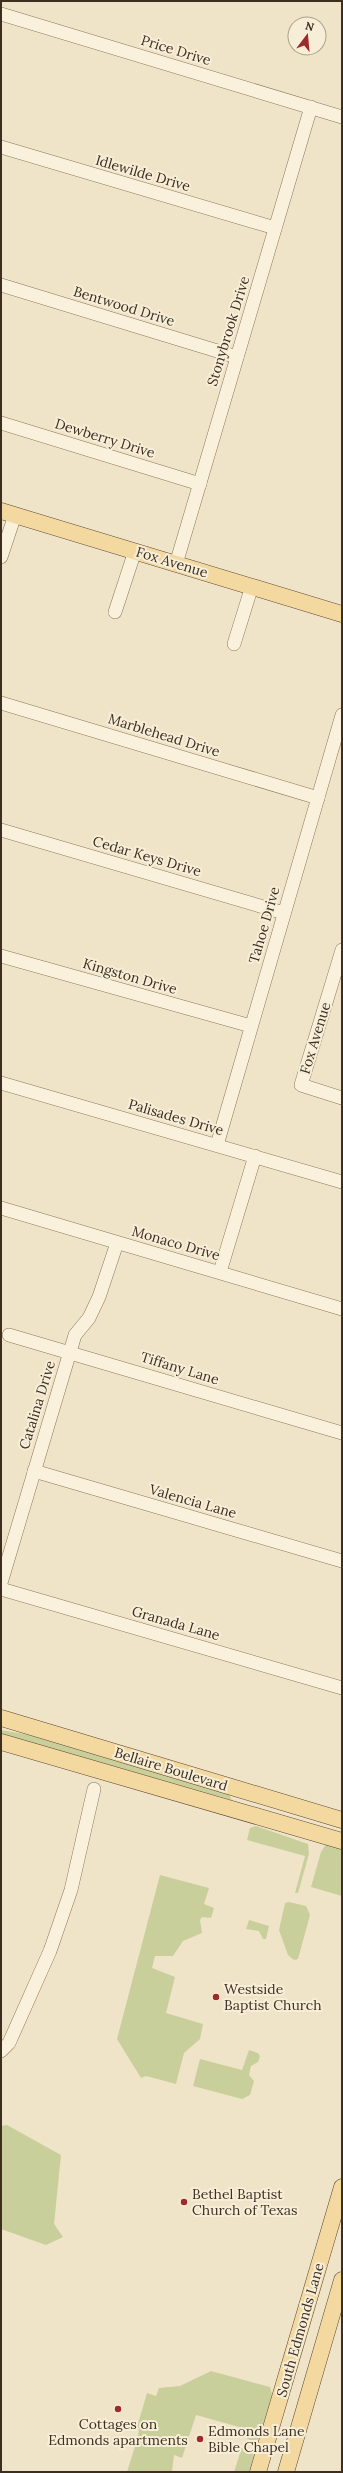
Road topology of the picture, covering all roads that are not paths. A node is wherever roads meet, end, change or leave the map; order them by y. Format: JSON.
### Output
{"nodes":[{"id":1,"x":1,"y":14,"type":"edge"},
{"id":2,"x":311,"y":107,"type":"junction"},
{"id":3,"x":342,"y":116,"type":"edge"},
{"id":4,"x":1,"y":147,"type":"edge"},
{"id":5,"x":275,"y":228,"type":"junction"},
{"id":6,"x":1,"y":285,"type":"edge"},
{"id":7,"x":237,"y":357,"type":"junction"},
{"id":8,"x":1,"y":423,"type":"edge"},
{"id":9,"x":200,"y":484,"type":"junction"},
{"id":10,"x":8,"y":513,"type":"edge"},
{"id":11,"x":135,"y":551,"type":"junction"},
{"id":12,"x":1,"y":557,"type":"edge"},
{"id":13,"x":176,"y":564,"type":"junction"},
{"id":14,"x":252,"y":586,"type":"junction"},
{"id":15,"x":115,"y":612,"type":"dead end"},
{"id":16,"x":342,"y":614,"type":"edge"},
{"id":17,"x":234,"y":644,"type":"dead end"},
{"id":18,"x":1,"y":703,"type":"edge"},
{"id":19,"x":342,"y":715,"type":"edge"},
{"id":20,"x":318,"y":798,"type":"junction"},
{"id":21,"x":1,"y":830,"type":"edge"},
{"id":22,"x":284,"y":912,"type":"junction"},
{"id":23,"x":342,"y":950,"type":"edge"},
{"id":24,"x":1,"y":956,"type":"edge"},
{"id":25,"x":251,"y":1026,"type":"junction"},
{"id":26,"x":1,"y":1082,"type":"edge"},
{"id":27,"x":342,"y":1098,"type":"edge"},
{"id":28,"x":217,"y":1145,"type":"junction"},
{"id":29,"x":254,"y":1156,"type":"junction"},
{"id":30,"x":342,"y":1182,"type":"edge"},
{"id":31,"x":1,"y":1208,"type":"edge"},
{"id":32,"x":117,"y":1243,"type":"junction"},
{"id":33,"x":220,"y":1272,"type":"junction"},
{"id":34,"x":342,"y":1309,"type":"edge"},
{"id":35,"x":9,"y":1335,"type":"dead end"},
{"id":36,"x":70,"y":1352,"type":"junction"},
{"id":37,"x":342,"y":1433,"type":"edge"},
{"id":38,"x":34,"y":1471,"type":"junction"},
{"id":39,"x":342,"y":1561,"type":"edge"},
{"id":40,"x":1,"y":1583,"type":"edge"},
{"id":41,"x":1,"y":1589,"type":"edge"},
{"id":42,"x":342,"y":1688,"type":"edge"},
{"id":43,"x":1,"y":1718,"type":"edge"},
{"id":44,"x":1,"y":1742,"type":"edge"},
{"id":45,"x":94,"y":1789,"type":"dead end"},
{"id":46,"x":248,"y":1792,"type":"junction"},
{"id":47,"x":243,"y":1812,"type":"junction"},
{"id":48,"x":342,"y":1820,"type":"edge"},
{"id":49,"x":342,"y":1841,"type":"edge"},
{"id":50,"x":1,"y":2051,"type":"edge"},
{"id":51,"x":342,"y":2187,"type":"edge"},
{"id":52,"x":342,"y":2280,"type":"edge"},
{"id":53,"x":258,"y":2472,"type":"edge"},
{"id":54,"x":286,"y":2472,"type":"edge"}],
"edges":[{"from":1,"to":2,"type":"street","name":"Price Drive"},
{"from":2,"to":3,"type":"street","name":"Price Drive"},
{"from":2,"to":5,"type":"street","name":"Stonybrook Drive"},
{"from":4,"to":5,"type":"street","name":"Idlewilde Drive"},
{"from":5,"to":7,"type":"street","name":"Stonybrook Drive"},
{"from":6,"to":7,"type":"street","name":"Bentwood Drive"},
{"from":7,"to":9,"type":"street","name":"Stonybrook Drive"},
{"from":8,"to":9,"type":"street","name":"Dewberry Drive"},
{"from":9,"to":13,"type":"street","name":"Stonybrook Drive"},
{"from":10,"to":11,"type":"main road","name":"Fox Avenue"},
{"from":10,"to":12,"type":"street"},
{"from":11,"to":13,"type":"main road","name":"Fox Avenue"},
{"from":11,"to":15,"type":"street"},
{"from":13,"to":14,"type":"main road","name":"Fox Avenue"},
{"from":14,"to":16,"type":"main road","name":"Fox Avenue"},
{"from":14,"to":17,"type":"street"},
{"from":18,"to":20,"type":"street","name":"Marblehead Drive"},
{"from":19,"to":20,"type":"street","name":"Tahoe Drive"},
{"from":20,"to":22,"type":"street","name":"Tahoe Drive"},
{"from":21,"to":22,"type":"street","name":"Cedar Keys Drive"},
{"from":22,"to":25,"type":"street","name":"Tahoe Drive"},
{"from":23,"to":27,"type":"street","name":"Fox Avenue"},
{"from":24,"to":25,"type":"street","name":"Kingston Drive"},
{"from":25,"to":28,"type":"street","name":"Tahoe Drive"},
{"from":26,"to":28,"type":"street","name":"Palisades Drive"},
{"from":28,"to":29,"type":"street","name":"Palisades Drive"},
{"from":29,"to":30,"type":"street","name":"Palisades Drive"},
{"from":29,"to":33,"type":"street"},
{"from":31,"to":32,"type":"street","name":"Monaco Drive"},
{"from":32,"to":33,"type":"street","name":"Monaco Drive"},
{"from":32,"to":36,"type":"street","name":"Catalina Drive"},
{"from":33,"to":34,"type":"street","name":"Monaco Drive"},
{"from":35,"to":36,"type":"street","name":"Tiffany Lane"},
{"from":36,"to":37,"type":"street","name":"Tiffany Lane"},
{"from":36,"to":38,"type":"street","name":"Catalina Drive"},
{"from":38,"to":39,"type":"street","name":"Valencia Lane"},
{"from":38,"to":40,"type":"street","name":"Catalina Drive"},
{"from":41,"to":42,"type":"street","name":"Granada Lane"},
{"from":43,"to":46,"type":"main road","name":"Bellaire Boulevard"},
{"from":44,"to":47,"type":"main road","name":"Bellaire Boulevard"},
{"from":45,"to":50,"type":"street"},
{"from":46,"to":47,"type":"main road"},
{"from":46,"to":48,"type":"main road","name":"Bellaire Boulevard"},
{"from":47,"to":49,"type":"main road","name":"Bellaire Boulevard"},
{"from":51,"to":53,"type":"main road","name":"South Edmonds Lane"},
{"from":52,"to":54,"type":"main road","name":"South Edmonds Lane"}]}
